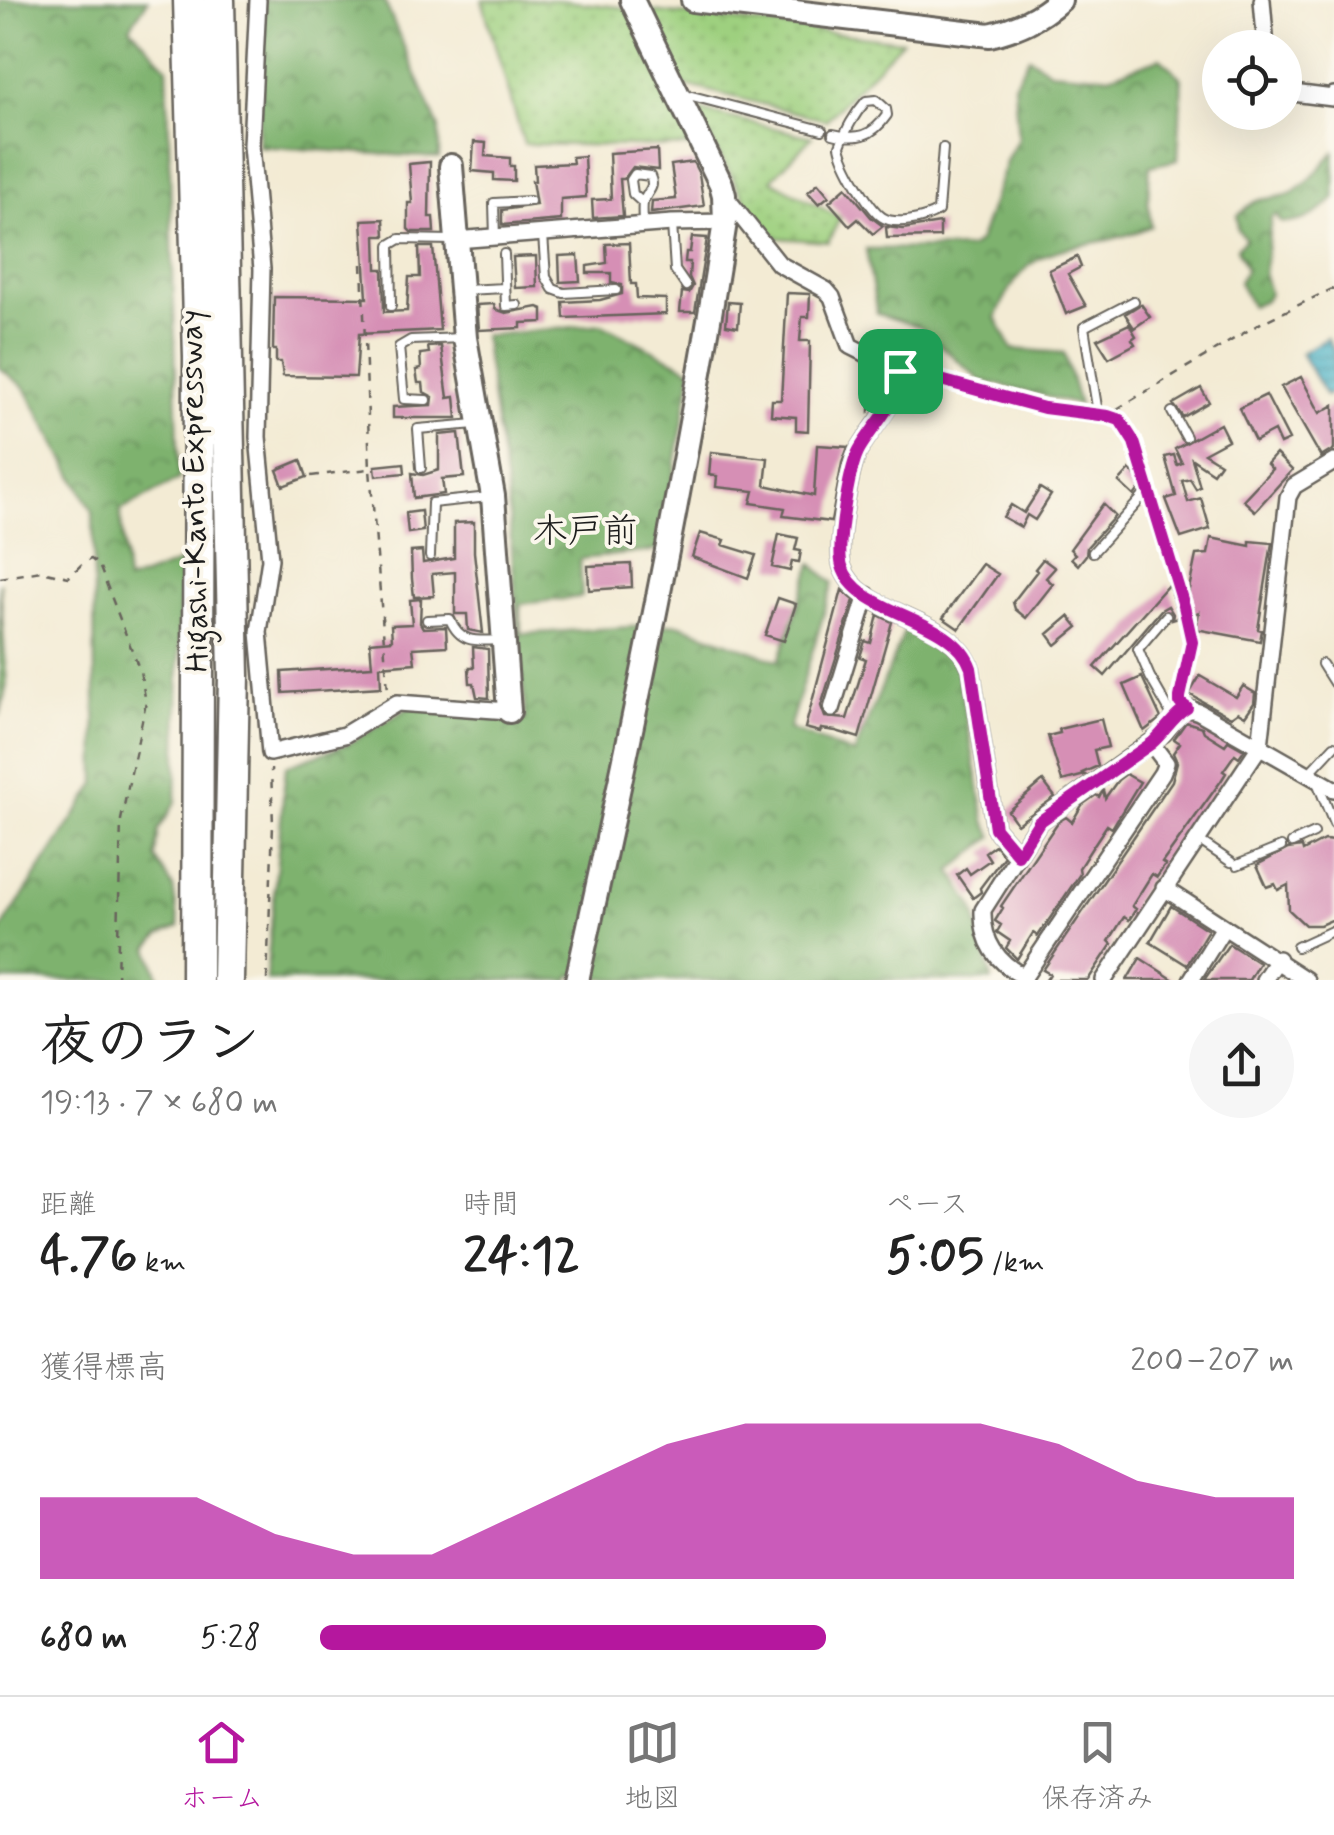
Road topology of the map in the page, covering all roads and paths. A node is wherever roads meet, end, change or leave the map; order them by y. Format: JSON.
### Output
{"nodes":[{"id":1,"x":189,"y":0,"type":"edge"},
{"id":2,"x":218,"y":0,"type":"edge"},
{"id":3,"x":258,"y":0,"type":"edge"},
{"id":4,"x":632,"y":0,"type":"edge"},
{"id":5,"x":694,"y":0,"type":"edge"},
{"id":6,"x":1060,"y":0,"type":"edge"},
{"id":7,"x":1262,"y":0,"type":"edge"},
{"id":8,"x":802,"y":6,"type":"edge"},
{"id":9,"x":1264,"y":30,"type":"edge"},
{"id":10,"x":1302,"y":94,"type":"edge"},
{"id":11,"x":1334,"y":95,"type":"edge"},
{"id":12,"x":678,"y":98,"type":"junction"},
{"id":13,"x":822,"y":130,"type":"dead end"},
{"id":14,"x":833,"y":134,"type":"dead end"},
{"id":15,"x":844,"y":137,"type":"junction"},
{"id":16,"x":943,"y":148,"type":"dead end"},
{"id":17,"x":451,"y":166,"type":"dead end"},
{"id":18,"x":724,"y":195,"type":"junction"},
{"id":19,"x":530,"y":201,"type":"dead end"},
{"id":20,"x":643,"y":203,"type":"dead end"},
{"id":21,"x":725,"y":222,"type":"junction"},
{"id":22,"x":672,"y":223,"type":"junction"},
{"id":23,"x":643,"y":226,"type":"junction"},
{"id":24,"x":543,"y":235,"type":"junction"},
{"id":25,"x":496,"y":238,"type":"junction"},
{"id":26,"x":456,"y":240,"type":"junction"},
{"id":27,"x":504,"y":254,"type":"dead end"},
{"id":28,"x":362,"y":264,"type":"dead end"},
{"id":29,"x":686,"y":286,"type":"dead end"},
{"id":30,"x":505,"y":288,"type":"junction"},
{"id":31,"x":1334,"y":288,"type":"edge"},
{"id":32,"x":459,"y":290,"type":"junction"},
{"id":33,"x":616,"y":290,"type":"dead end"},
{"id":34,"x":1134,"y":301,"type":"dead end"},
{"id":35,"x":518,"y":305,"type":"dead end"},
{"id":36,"x":391,"y":306,"type":"dead end"},
{"id":37,"x":465,"y":338,"type":"junction"},
{"id":38,"x":900,"y":371,"type":"junction"},
{"id":39,"x":426,"y":400,"type":"dead end"},
{"id":40,"x":1172,"y":412,"type":"dead end"},
{"id":41,"x":1098,"y":413,"type":"junction"},
{"id":42,"x":1108,"y":416,"type":"junction"},
{"id":43,"x":479,"y":424,"type":"junction"},
{"id":44,"x":1186,"y":437,"type":"dead end"},
{"id":45,"x":1334,"y":462,"type":"edge"},
{"id":46,"x":421,"y":468,"type":"dead end"},
{"id":47,"x":370,"y":469,"type":"junction"},
{"id":48,"x":311,"y":476,"type":"dead end"},
{"id":49,"x":1149,"y":490,"type":"junction"},
{"id":50,"x":494,"y":496,"type":"junction"},
{"id":51,"x":1094,"y":552,"type":"dead end"},
{"id":52,"x":430,"y":556,"type":"dead end"},
{"id":53,"x":0,"y":578,"type":"edge"},
{"id":54,"x":867,"y":594,"type":"junction"},
{"id":55,"x":1166,"y":616,"type":"dead end"},
{"id":56,"x":427,"y":620,"type":"dead end"},
{"id":57,"x":505,"y":640,"type":"junction"},
{"id":58,"x":1322,"y":664,"type":"dead end"},
{"id":59,"x":1334,"y":683,"type":"edge"},
{"id":60,"x":390,"y":707,"type":"junction"},
{"id":61,"x":832,"y":709,"type":"dead end"},
{"id":62,"x":509,"y":711,"type":"joint"},
{"id":63,"x":1181,"y":714,"type":"junction"},
{"id":64,"x":1152,"y":743,"type":"junction"},
{"id":65,"x":1260,"y":746,"type":"junction"},
{"id":66,"x":1334,"y":746,"type":"edge"},
{"id":67,"x":270,"y":753,"type":"junction"},
{"id":68,"x":1312,"y":776,"type":"junction"},
{"id":69,"x":1334,"y":790,"type":"edge"},
{"id":70,"x":1334,"y":824,"type":"edge"},
{"id":71,"x":1314,"y":834,"type":"dead end"},
{"id":72,"x":1197,"y":840,"type":"junction"},
{"id":73,"x":1292,"y":843,"type":"dead end"},
{"id":74,"x":1282,"y":847,"type":"dead end"},
{"id":75,"x":1018,"y":855,"type":"junction"},
{"id":76,"x":1164,"y":888,"type":"junction"},
{"id":77,"x":1224,"y":926,"type":"junction"},
{"id":78,"x":1334,"y":930,"type":"edge"},
{"id":79,"x":1297,"y":947,"type":"dead end"},
{"id":80,"x":1278,"y":959,"type":"junction"},
{"id":81,"x":1022,"y":978,"type":"edge"},
{"id":82,"x":117,"y":980,"type":"edge"},
{"id":83,"x":198,"y":980,"type":"edge"},
{"id":84,"x":228,"y":980,"type":"edge"},
{"id":85,"x":267,"y":980,"type":"edge"},
{"id":86,"x":577,"y":980,"type":"edge"},
{"id":87,"x":1104,"y":980,"type":"edge"},
{"id":88,"x":1191,"y":980,"type":"edge"},
{"id":89,"x":1264,"y":980,"type":"edge"},
{"id":90,"x":1306,"y":980,"type":"edge"}],
"edges":[{"from":1,"to":83,"type":"highway","name":"Higashi-Kanto Expressway"},
{"from":2,"to":84,"type":"highway","name":"Higashi-Kanto Expressway"},
{"from":3,"to":67,"type":"street"},
{"from":4,"to":12,"type":"street"},
{"from":5,"to":8,"type":"street"},
{"from":6,"to":8,"type":"street"},
{"from":7,"to":9,"type":"street"},
{"from":10,"to":11,"type":"street"},
{"from":12,"to":13,"type":"lane"},
{"from":12,"to":18,"type":"street"},
{"from":14,"to":15,"type":"lane"},
{"from":15,"to":15,"type":"lane"},
{"from":15,"to":16,"type":"lane"},
{"from":17,"to":26,"type":"street"},
{"from":18,"to":21,"type":"street"},
{"from":18,"to":38,"type":"street"},
{"from":19,"to":25,"type":"lane"},
{"from":20,"to":23,"type":"lane"},
{"from":21,"to":22,"type":"street"},
{"from":21,"to":86,"type":"street"},
{"from":22,"to":23,"type":"street"},
{"from":22,"to":29,"type":"lane"},
{"from":23,"to":24,"type":"street"},
{"from":24,"to":25,"type":"street"},
{"from":24,"to":33,"type":"lane"},
{"from":25,"to":26,"type":"street"},
{"from":26,"to":32,"type":"street"},
{"from":26,"to":36,"type":"lane"},
{"from":27,"to":30,"type":"lane"},
{"from":28,"to":47,"type":"path"},
{"from":30,"to":32,"type":"lane"},
{"from":30,"to":35,"type":"lane"},
{"from":31,"to":42,"type":"path"},
{"from":32,"to":37,"type":"street"},
{"from":34,"to":41,"type":"lane"},
{"from":37,"to":39,"type":"lane"},
{"from":37,"to":43,"type":"street"},
{"from":38,"to":41,"type":"lane"},
{"from":38,"to":54,"type":"street"},
{"from":40,"to":44,"type":"lane"},
{"from":41,"to":42,"type":"lane"},
{"from":42,"to":49,"type":"lane"},
{"from":43,"to":46,"type":"lane"},
{"from":43,"to":50,"type":"street"},
{"from":45,"to":65,"type":"street"},
{"from":47,"to":48,"type":"path"},
{"from":47,"to":60,"type":"path"},
{"from":49,"to":51,"type":"lane"},
{"from":49,"to":63,"type":"lane"},
{"from":50,"to":52,"type":"lane"},
{"from":50,"to":57,"type":"street"},
{"from":53,"to":82,"type":"path"},
{"from":54,"to":61,"type":"street"},
{"from":54,"to":75,"type":"street"},
{"from":55,"to":63,"type":"lane"},
{"from":56,"to":57,"type":"lane"},
{"from":57,"to":62,"type":"street"},
{"from":58,"to":59,"type":"lane"},
{"from":60,"to":62,"type":"street"},
{"from":60,"to":67,"type":"street"},
{"from":63,"to":64,"type":"street"},
{"from":63,"to":65,"type":"street"},
{"from":64,"to":75,"type":"street"},
{"from":64,"to":81,"type":"street"},
{"from":65,"to":68,"type":"street"},
{"from":65,"to":72,"type":"street"},
{"from":66,"to":68,"type":"lane"},
{"from":67,"to":85,"type":"path"},
{"from":68,"to":69,"type":"street"},
{"from":68,"to":70,"type":"lane"},
{"from":71,"to":73,"type":"lane"},
{"from":72,"to":74,"type":"lane"},
{"from":72,"to":76,"type":"street"},
{"from":75,"to":81,"type":"street"},
{"from":76,"to":77,"type":"street"},
{"from":76,"to":87,"type":"street"},
{"from":77,"to":80,"type":"street"},
{"from":77,"to":88,"type":"street"},
{"from":78,"to":79,"type":"lane"},
{"from":80,"to":89,"type":"street"},
{"from":80,"to":90,"type":"street"}]}
